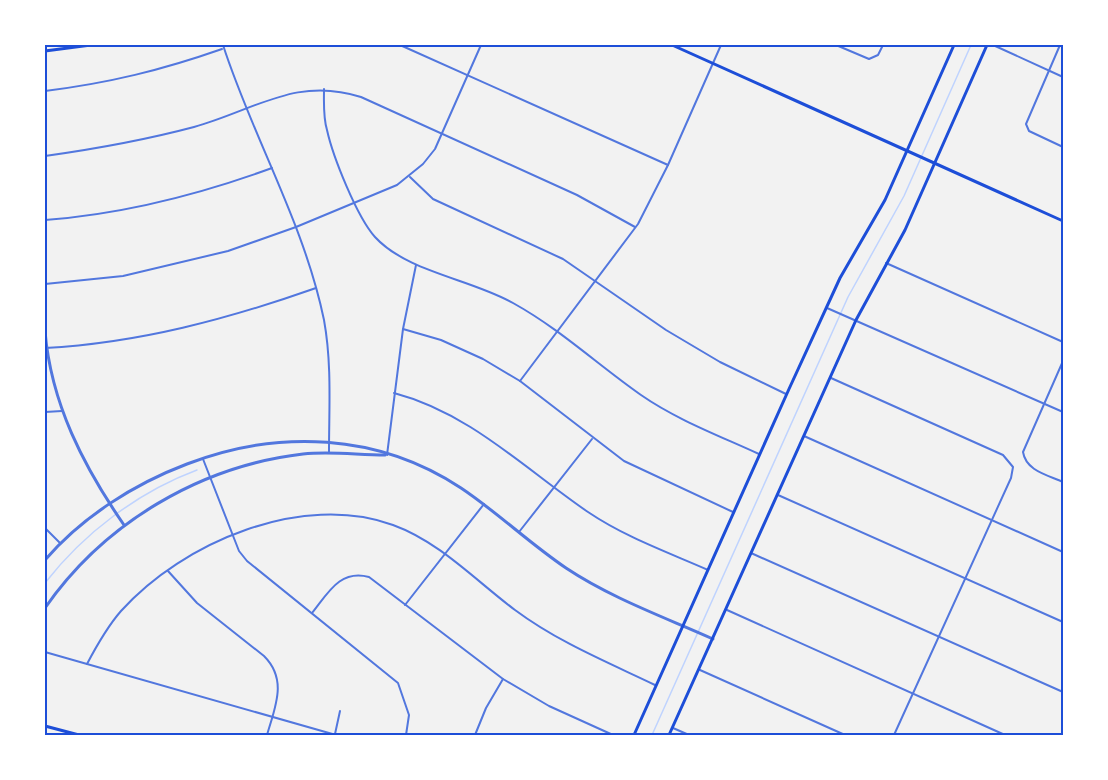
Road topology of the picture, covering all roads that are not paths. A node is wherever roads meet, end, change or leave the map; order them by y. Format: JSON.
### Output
{"nodes":[{"id":1,"x":91,"y":45,"type":"edge"},
{"id":2,"x":400,"y":45,"type":"edge"},
{"id":3,"x":481,"y":45,"type":"edge"},
{"id":4,"x":672,"y":45,"type":"edge"},
{"id":5,"x":721,"y":45,"type":"edge"},
{"id":6,"x":836,"y":45,"type":"edge"},
{"id":7,"x":883,"y":45,"type":"edge"},
{"id":8,"x":954,"y":45,"type":"edge"},
{"id":9,"x":987,"y":45,"type":"edge"},
{"id":10,"x":993,"y":45,"type":"edge"},
{"id":11,"x":1060,"y":45,"type":"edge"},
{"id":12,"x":223,"y":47,"type":"edge"},
{"id":13,"x":45,"y":51,"type":"edge"},
{"id":14,"x":713,"y":64,"type":"junction"},
{"id":15,"x":1049,"y":70,"type":"junction"},
{"id":16,"x":468,"y":75,"type":"junction"},
{"id":17,"x":1063,"y":77,"type":"edge"},
{"id":18,"x":324,"y":89,"type":"junction"},
{"id":19,"x":45,"y":91,"type":"edge"},
{"id":20,"x":248,"y":109,"type":"junction"},
{"id":21,"x":441,"y":134,"type":"junction"},
{"id":22,"x":1063,"y":147,"type":"edge"},
{"id":23,"x":908,"y":151,"type":"junction"},
{"id":24,"x":45,"y":156,"type":"edge"},
{"id":25,"x":935,"y":164,"type":"junction"},
{"id":26,"x":668,"y":165,"type":"junction"},
{"id":27,"x":272,"y":168,"type":"junction"},
{"id":28,"x":410,"y":177,"type":"junction"},
{"id":29,"x":355,"y":203,"type":"junction"},
{"id":30,"x":45,"y":220,"type":"edge"},
{"id":31,"x":1063,"y":221,"type":"edge"},
{"id":32,"x":296,"y":227,"type":"junction"},
{"id":33,"x":636,"y":227,"type":"junction"},
{"id":34,"x":886,"y":263,"type":"junction"},
{"id":35,"x":416,"y":264,"type":"junction"},
{"id":36,"x":597,"y":281,"type":"junction"},
{"id":37,"x":45,"y":284,"type":"edge"},
{"id":38,"x":316,"y":288,"type":"junction"},
{"id":39,"x":827,"y":308,"type":"junction"},
{"id":40,"x":856,"y":320,"type":"junction"},
{"id":41,"x":403,"y":329,"type":"junction"},
{"id":42,"x":45,"y":331,"type":"edge"},
{"id":43,"x":558,"y":331,"type":"junction"},
{"id":44,"x":1063,"y":342,"type":"edge"},
{"id":45,"x":46,"y":348,"type":"edge"},
{"id":46,"x":1063,"y":361,"type":"edge"},
{"id":47,"x":831,"y":377,"type":"junction"},
{"id":48,"x":520,"y":381,"type":"junction"},
{"id":49,"x":394,"y":393,"type":"junction"},
{"id":50,"x":786,"y":394,"type":"junction"},
{"id":51,"x":1044,"y":404,"type":"junction"},
{"id":52,"x":62,"y":411,"type":"junction"},
{"id":53,"x":45,"y":412,"type":"edge"},
{"id":54,"x":1063,"y":412,"type":"edge"},
{"id":55,"x":804,"y":436,"type":"junction"},
{"id":56,"x":592,"y":439,"type":"junction"},
{"id":57,"x":329,"y":442,"type":"junction"},
{"id":58,"x":329,"y":453,"type":"junction"},
{"id":59,"x":387,"y":454,"type":"junction"},
{"id":60,"x":759,"y":454,"type":"junction"},
{"id":61,"x":202,"y":458,"type":"junction"},
{"id":62,"x":210,"y":477,"type":"junction"},
{"id":63,"x":1063,"y":482,"type":"edge"},
{"id":64,"x":554,"y":487,"type":"junction"},
{"id":65,"x":778,"y":495,"type":"junction"},
{"id":66,"x":110,"y":504,"type":"junction"},
{"id":67,"x":484,"y":504,"type":"junction"},
{"id":68,"x":734,"y":512,"type":"junction"},
{"id":69,"x":991,"y":520,"type":"junction"},
{"id":70,"x":124,"y":525,"type":"junction"},
{"id":71,"x":45,"y":528,"type":"edge"},
{"id":72,"x":519,"y":532,"type":"junction"},
{"id":73,"x":232,"y":536,"type":"junction"},
{"id":74,"x":61,"y":544,"type":"junction"},
{"id":75,"x":1063,"y":552,"type":"edge"},
{"id":76,"x":752,"y":553,"type":"junction"},
{"id":77,"x":446,"y":554,"type":"junction"},
{"id":78,"x":45,"y":560,"type":"edge"},
{"id":79,"x":708,"y":570,"type":"junction"},
{"id":80,"x":168,"y":571,"type":"junction"},
{"id":81,"x":965,"y":578,"type":"junction"},
{"id":82,"x":405,"y":605,"type":"junction"},
{"id":83,"x":45,"y":608,"type":"edge"},
{"id":84,"x":726,"y":610,"type":"junction"},
{"id":85,"x":312,"y":613,"type":"junction"},
{"id":86,"x":1063,"y":622,"type":"edge"},
{"id":87,"x":683,"y":626,"type":"junction"},
{"id":88,"x":939,"y":637,"type":"junction"},
{"id":89,"x":713,"y":639,"type":"junction"},
{"id":90,"x":45,"y":652,"type":"edge"},
{"id":91,"x":87,"y":664,"type":"junction"},
{"id":92,"x":700,"y":670,"type":"junction"},
{"id":93,"x":503,"y":679,"type":"junction"},
{"id":94,"x":656,"y":685,"type":"junction"},
{"id":95,"x":1063,"y":692,"type":"edge"},
{"id":96,"x":913,"y":694,"type":"junction"},
{"id":97,"x":340,"y":711,"type":"dead end"},
{"id":98,"x":272,"y":717,"type":"junction"},
{"id":99,"x":45,"y":726,"type":"edge"},
{"id":100,"x":673,"y":728,"type":"junction"},
{"id":101,"x":79,"y":735,"type":"edge"},
{"id":102,"x":267,"y":735,"type":"edge"},
{"id":103,"x":335,"y":735,"type":"edge"},
{"id":104,"x":406,"y":735,"type":"edge"},
{"id":105,"x":475,"y":735,"type":"edge"},
{"id":106,"x":614,"y":735,"type":"edge"},
{"id":107,"x":634,"y":735,"type":"edge"},
{"id":108,"x":669,"y":735,"type":"edge"},
{"id":109,"x":689,"y":735,"type":"edge"},
{"id":110,"x":845,"y":735,"type":"edge"},
{"id":111,"x":894,"y":735,"type":"edge"},
{"id":112,"x":1005,"y":735,"type":"edge"}],
"edges":[{"from":1,"to":13,"type":"main road"},
{"from":2,"to":16,"type":"street"},
{"from":3,"to":16,"type":"street"},
{"from":4,"to":14,"type":"main road"},
{"from":5,"to":14,"type":"street"},
{"from":6,"to":7,"type":"street"},
{"from":8,"to":23,"type":"main road"},
{"from":9,"to":25,"type":"main road"},
{"from":10,"to":15,"type":"street"},
{"from":11,"to":15,"type":"street"},
{"from":12,"to":19,"type":"street"},
{"from":12,"to":20,"type":"street"},
{"from":14,"to":23,"type":"main road"},
{"from":14,"to":26,"type":"street"},
{"from":15,"to":17,"type":"street"},
{"from":15,"to":22,"type":"street"},
{"from":16,"to":21,"type":"street"},
{"from":16,"to":26,"type":"street"},
{"from":18,"to":20,"type":"street"},
{"from":18,"to":21,"type":"street"},
{"from":18,"to":29,"type":"street"},
{"from":20,"to":24,"type":"street"},
{"from":20,"to":27,"type":"street"},
{"from":21,"to":28,"type":"street"},
{"from":21,"to":33,"type":"street"},
{"from":23,"to":25,"type":"main road"},
{"from":23,"to":39,"type":"main road"},
{"from":25,"to":31,"type":"main road"},
{"from":25,"to":34,"type":"main road"},
{"from":26,"to":33,"type":"street"},
{"from":27,"to":30,"type":"street"},
{"from":27,"to":32,"type":"street"},
{"from":28,"to":29,"type":"street"},
{"from":28,"to":36,"type":"street"},
{"from":29,"to":32,"type":"street"},
{"from":29,"to":35,"type":"street"},
{"from":32,"to":37,"type":"street"},
{"from":32,"to":38,"type":"street"},
{"from":33,"to":36,"type":"street"},
{"from":34,"to":40,"type":"main road"},
{"from":34,"to":44,"type":"street"},
{"from":35,"to":41,"type":"street"},
{"from":35,"to":43,"type":"street"},
{"from":36,"to":43,"type":"street"},
{"from":36,"to":50,"type":"street"},
{"from":38,"to":45,"type":"street"},
{"from":38,"to":57,"type":"street"},
{"from":39,"to":40,"type":"street"},
{"from":39,"to":50,"type":"main road"},
{"from":40,"to":47,"type":"main road"},
{"from":40,"to":51,"type":"street"},
{"from":41,"to":48,"type":"street"},
{"from":41,"to":49,"type":"street"},
{"from":42,"to":45,"type":"street"},
{"from":43,"to":48,"type":"street"},
{"from":43,"to":60,"type":"street"},
{"from":45,"to":52,"type":"street"},
{"from":46,"to":51,"type":"street"},
{"from":47,"to":55,"type":"main road"},
{"from":47,"to":69,"type":"street"},
{"from":48,"to":56,"type":"street"},
{"from":49,"to":59,"type":"street"},
{"from":49,"to":64,"type":"street"},
{"from":50,"to":60,"type":"main road"},
{"from":51,"to":54,"type":"street"},
{"from":51,"to":63,"type":"street"},
{"from":52,"to":53,"type":"street"},
{"from":52,"to":66,"type":"street"},
{"from":55,"to":65,"type":"main road"},
{"from":55,"to":69,"type":"street"},
{"from":56,"to":64,"type":"street"},
{"from":56,"to":68,"type":"street"},
{"from":57,"to":58,"type":"street"},
{"from":57,"to":59,"type":"street"},
{"from":57,"to":61,"type":"street"},
{"from":58,"to":59,"type":"street"},
{"from":58,"to":62,"type":"street"},
{"from":59,"to":67,"type":"street"},
{"from":60,"to":68,"type":"main road"},
{"from":61,"to":62,"type":"street"},
{"from":61,"to":66,"type":"street"},
{"from":62,"to":70,"type":"street"},
{"from":62,"to":73,"type":"street"},
{"from":64,"to":72,"type":"street"},
{"from":64,"to":79,"type":"street"},
{"from":65,"to":76,"type":"main road"},
{"from":65,"to":81,"type":"street"},
{"from":66,"to":70,"type":"street"},
{"from":66,"to":74,"type":"street"},
{"from":67,"to":72,"type":"street"},
{"from":67,"to":77,"type":"street"},
{"from":68,"to":79,"type":"main road"},
{"from":69,"to":75,"type":"street"},
{"from":69,"to":81,"type":"street"},
{"from":70,"to":83,"type":"street"},
{"from":71,"to":74,"type":"street"},
{"from":72,"to":87,"type":"street"},
{"from":73,"to":77,"type":"street"},
{"from":73,"to":80,"type":"street"},
{"from":73,"to":85,"type":"street"},
{"from":74,"to":78,"type":"street"},
{"from":76,"to":84,"type":"main road"},
{"from":76,"to":88,"type":"street"},
{"from":77,"to":82,"type":"street"},
{"from":77,"to":94,"type":"street"},
{"from":79,"to":87,"type":"main road"},
{"from":80,"to":91,"type":"street"},
{"from":80,"to":98,"type":"street"},
{"from":81,"to":86,"type":"street"},
{"from":81,"to":88,"type":"street"},
{"from":82,"to":85,"type":"street"},
{"from":82,"to":93,"type":"street"},
{"from":84,"to":89,"type":"main road"},
{"from":84,"to":96,"type":"street"},
{"from":85,"to":104,"type":"street"},
{"from":87,"to":89,"type":"street"},
{"from":87,"to":94,"type":"main road"},
{"from":88,"to":95,"type":"street"},
{"from":88,"to":96,"type":"street"},
{"from":89,"to":92,"type":"main road"},
{"from":90,"to":91,"type":"street"},
{"from":91,"to":98,"type":"street"},
{"from":92,"to":100,"type":"main road"},
{"from":92,"to":110,"type":"street"},
{"from":93,"to":105,"type":"street"},
{"from":93,"to":106,"type":"street"},
{"from":94,"to":107,"type":"main road"},
{"from":96,"to":111,"type":"street"},
{"from":96,"to":112,"type":"street"},
{"from":97,"to":103,"type":"street"},
{"from":98,"to":102,"type":"street"},
{"from":98,"to":103,"type":"street"},
{"from":99,"to":101,"type":"main road"},
{"from":100,"to":108,"type":"main road"},
{"from":100,"to":109,"type":"street"}]}
